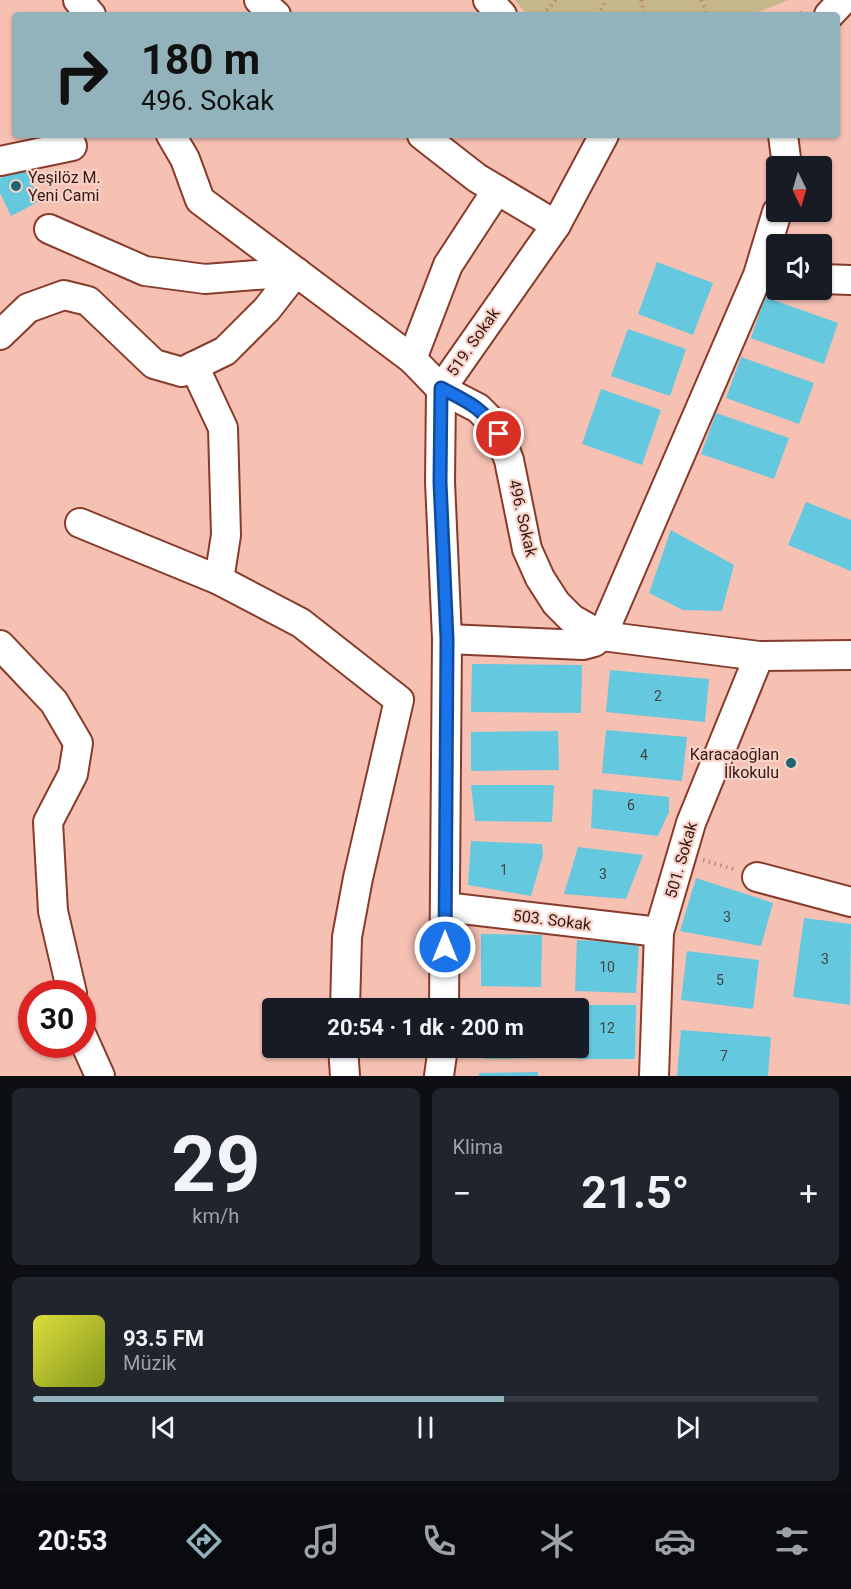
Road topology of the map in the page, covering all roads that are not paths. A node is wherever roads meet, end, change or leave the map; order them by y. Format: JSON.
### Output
{"nodes":[{"id":1,"x":78,"y":0,"type":"edge"},
{"id":2,"x":259,"y":0,"type":"edge"},
{"id":3,"x":488,"y":0,"type":"edge"},
{"id":4,"x":843,"y":0,"type":"edge"},
{"id":5,"x":88,"y":12,"type":"edge"},
{"id":6,"x":273,"y":12,"type":"edge"},
{"id":7,"x":499,"y":12,"type":"edge"},
{"id":8,"x":832,"y":12,"type":"edge"},
{"id":9,"x":173,"y":138,"type":"edge"},
{"id":10,"x":430,"y":138,"type":"edge"},
{"id":11,"x":602,"y":138,"type":"edge"},
{"id":12,"x":783,"y":138,"type":"edge"},
{"id":13,"x":72,"y":146,"type":"dead end"},
{"id":14,"x":786,"y":156,"type":"edge"},
{"id":15,"x":0,"y":161,"type":"edge"},
{"id":16,"x":497,"y":190,"type":"junction"},
{"id":17,"x":556,"y":225,"type":"junction"},
{"id":18,"x":50,"y":229,"type":"dead end"},
{"id":19,"x":296,"y":272,"type":"junction"},
{"id":20,"x":832,"y":279,"type":"edge"},
{"id":21,"x":766,"y":280,"type":"edge"},
{"id":22,"x":851,"y":280,"type":"edge"},
{"id":23,"x":0,"y":335,"type":"edge"},
{"id":24,"x":412,"y":359,"type":"junction"},
{"id":25,"x":194,"y":366,"type":"junction"},
{"id":26,"x":441,"y":388,"type":"junction"},
{"id":27,"x":80,"y":523,"type":"dead end"},
{"id":28,"x":219,"y":580,"type":"junction"},
{"id":29,"x":602,"y":636,"type":"junction"},
{"id":30,"x":447,"y":639,"type":"junction"},
{"id":31,"x":0,"y":645,"type":"edge"},
{"id":32,"x":851,"y":655,"type":"edge"},
{"id":33,"x":759,"y":656,"type":"junction"},
{"id":34,"x":757,"y":877,"type":"road end"},
{"id":35,"x":851,"y":902,"type":"edge"},
{"id":36,"x":445,"y":907,"type":"junction"},
{"id":37,"x":659,"y":932,"type":"junction"},
{"id":38,"x":69,"y":980,"type":"edge"},
{"id":39,"x":345,"y":998,"type":"edge"},
{"id":40,"x":444,"y":998,"type":"edge"},
{"id":41,"x":92,"y":1058,"type":"edge"},
{"id":42,"x":344,"y":1058,"type":"edge"},
{"id":43,"x":441,"y":1058,"type":"edge"},
{"id":44,"x":100,"y":1076,"type":"edge"},
{"id":45,"x":345,"y":1076,"type":"edge"},
{"id":46,"x":439,"y":1076,"type":"edge"},
{"id":47,"x":654,"y":1076,"type":"edge"}],
"edges":[{"from":1,"to":5,"type":"street"},
{"from":2,"to":6,"type":"street"},
{"from":3,"to":7,"type":"street"},
{"from":4,"to":8,"type":"street"},
{"from":9,"to":19,"type":"street","name":"496. Sokak"},
{"from":10,"to":16,"type":"street"},
{"from":11,"to":17,"type":"street","name":"519. Sokak"},
{"from":12,"to":14,"type":"street"},
{"from":13,"to":15,"type":"street"},
{"from":16,"to":17,"type":"street"},
{"from":16,"to":24,"type":"street"},
{"from":17,"to":26,"type":"street","name":"519. Sokak"},
{"from":18,"to":19,"type":"street"},
{"from":19,"to":24,"type":"street","name":"496. Sokak"},
{"from":19,"to":25,"type":"street"},
{"from":20,"to":22,"type":"street"},
{"from":21,"to":29,"type":"street"},
{"from":23,"to":25,"type":"street"},
{"from":24,"to":26,"type":"street","name":"496. Sokak"},
{"from":25,"to":28,"type":"street"},
{"from":26,"to":29,"type":"street","name":"496. Sokak"},
{"from":26,"to":30,"type":"street","name":"519. Sokak"},
{"from":27,"to":28,"type":"street"},
{"from":28,"to":39,"type":"street"},
{"from":29,"to":30,"type":"street"},
{"from":29,"to":33,"type":"street","name":"496. Sokak"},
{"from":30,"to":36,"type":"street","name":"519. Sokak"},
{"from":31,"to":38,"type":"street"},
{"from":32,"to":33,"type":"street","name":"496. Sokak"},
{"from":33,"to":37,"type":"street","name":"501. Sokak"},
{"from":34,"to":35,"type":"street"},
{"from":36,"to":37,"type":"street","name":"503. Sokak"},
{"from":36,"to":40,"type":"street","name":"519. Sokak"},
{"from":37,"to":47,"type":"street","name":"501. Sokak"},
{"from":41,"to":44,"type":"street"},
{"from":42,"to":45,"type":"street"},
{"from":43,"to":46,"type":"street"}]}
